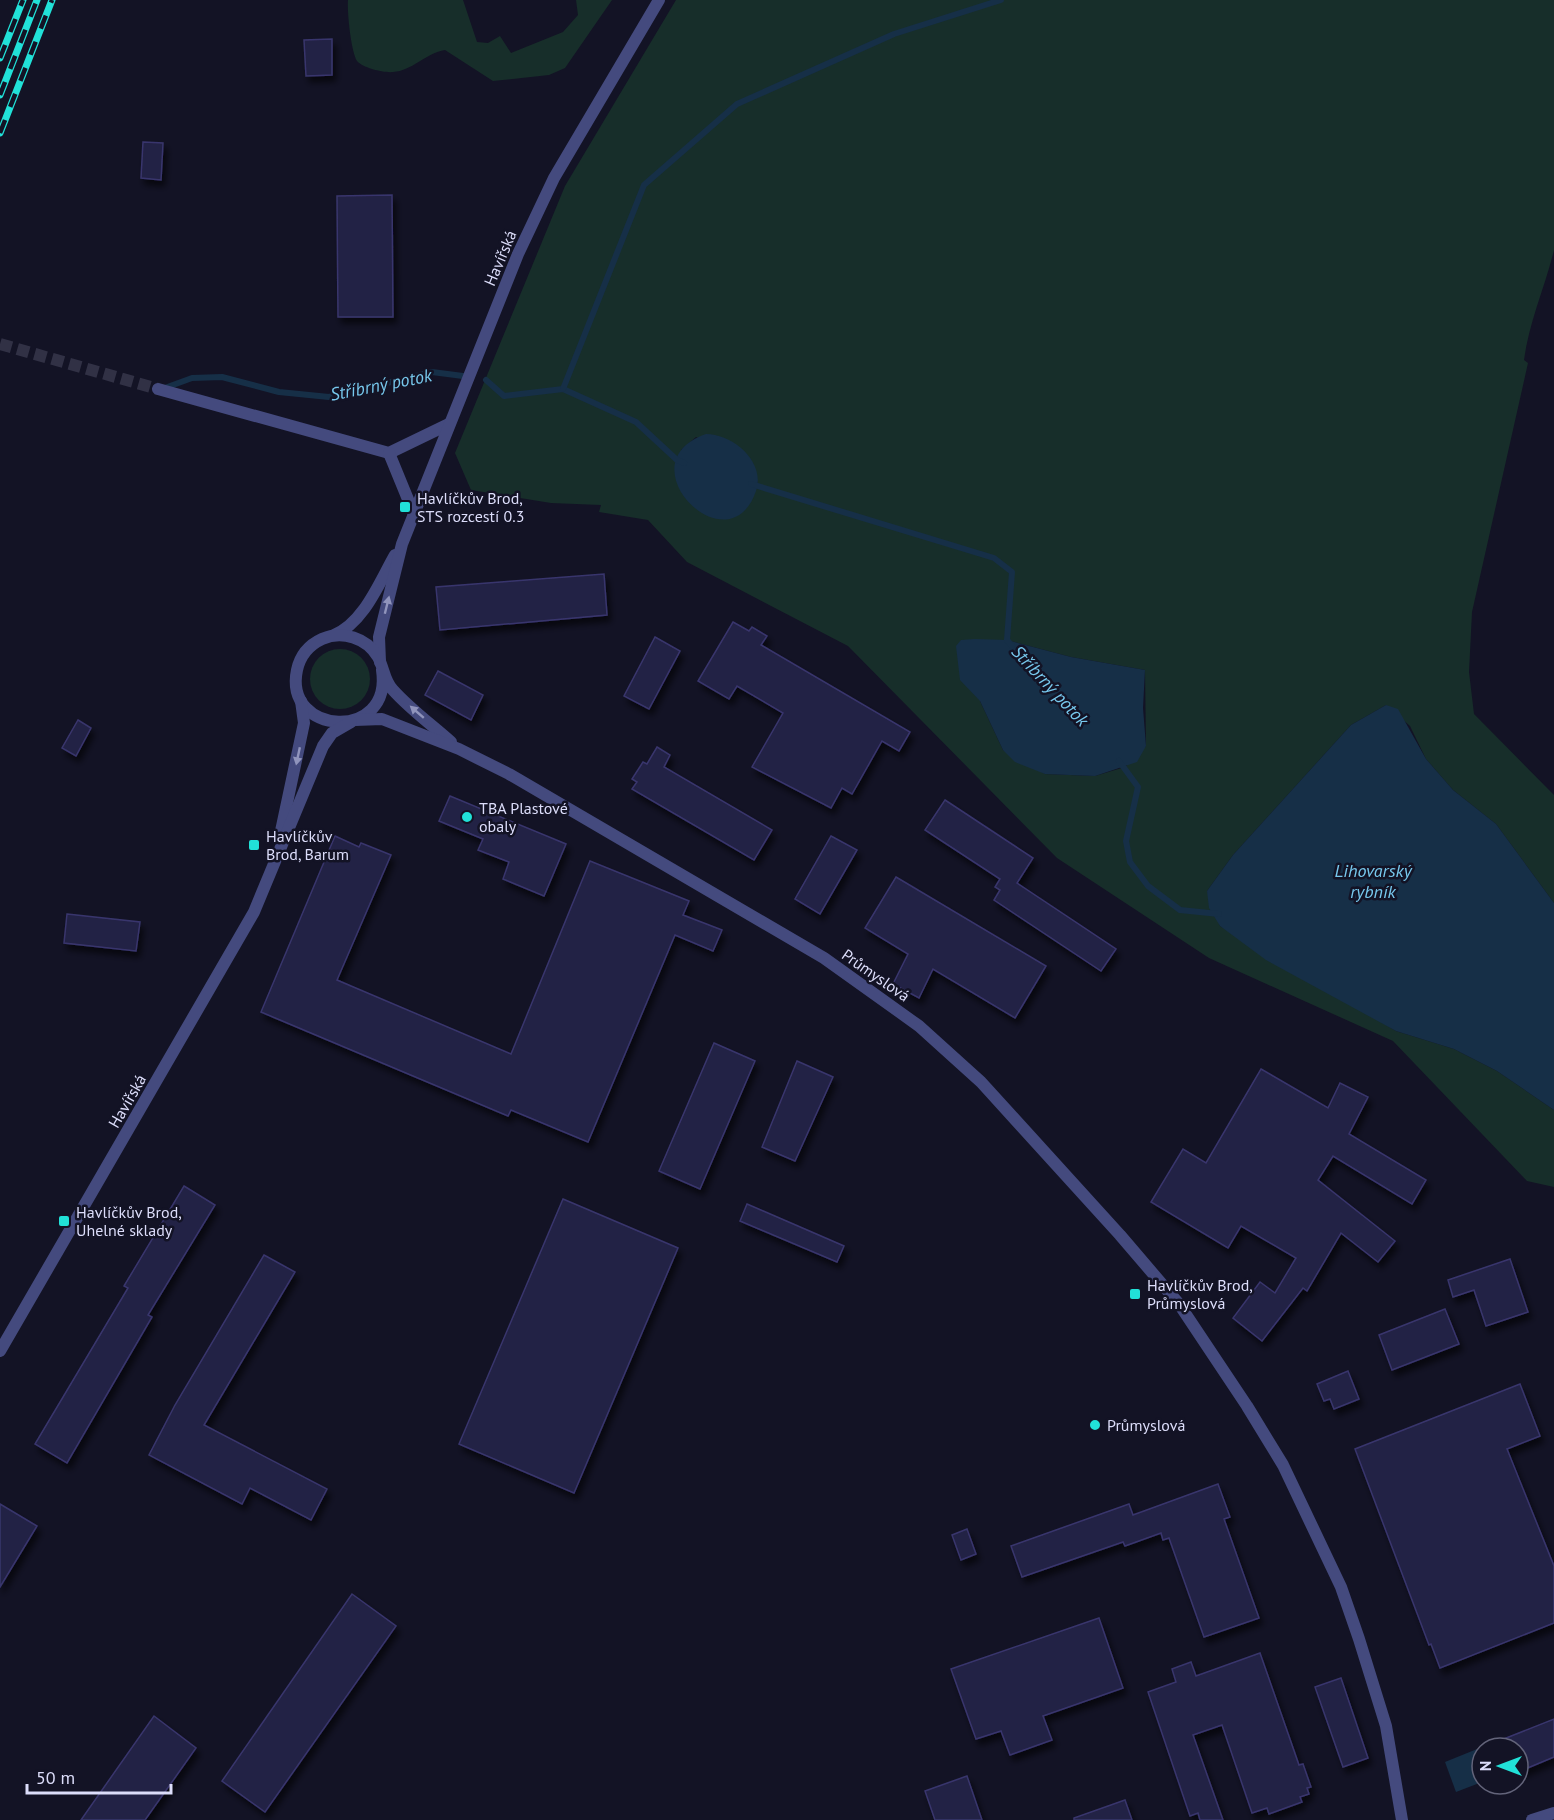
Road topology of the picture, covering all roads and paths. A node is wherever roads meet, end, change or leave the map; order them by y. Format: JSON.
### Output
{"nodes":[{"id":1,"x":659,"y":0,"type":"edge"},
{"id":2,"x":158,"y":389,"type":"tunnel mouth"},
{"id":3,"x":449,"y":424,"type":"junction"},
{"id":4,"x":388,"y":453,"type":"junction"},
{"id":5,"x":414,"y":514,"type":"junction"},
{"id":6,"x":402,"y":544,"type":"junction"},
{"id":7,"x":331,"y":636,"type":"junction"},
{"id":8,"x":381,"y":666,"type":"junction"},
{"id":9,"x":300,"y":698,"type":"junction"},
{"id":10,"x":353,"y":721,"type":"junction"},
{"id":11,"x":459,"y":749,"type":"junction"},
{"id":12,"x":274,"y":864,"type":"junction"},
{"id":13,"x":0,"y":1351,"type":"edge"},
{"id":14,"x":1554,"y":1813,"type":"edge"},
{"id":15,"x":1402,"y":1820,"type":"edge"},
{"id":16,"x":1532,"y":1820,"type":"edge"}],
"edges":[{"from":1,"to":3,"type":"street","name":"Havířská"},
{"from":2,"to":4,"type":"street"},
{"from":3,"to":4,"type":"street"},
{"from":3,"to":5,"type":"street","name":"Havířská"},
{"from":4,"to":5,"type":"street"},
{"from":5,"to":6,"type":"street","name":"Havířská"},
{"from":6,"to":7,"type":"street","name":"Havířská"},
{"from":8,"to":6,"type":"street","name":"Havířská","one_way":true},
{"from":7,"to":8,"type":"street"},
{"from":7,"to":9,"type":"street","name":"Havířská"},
{"from":8,"to":10,"type":"street","name":"Havířská"},
{"from":11,"to":8,"type":"street","name":"Průmyslová","one_way":true},
{"from":9,"to":10,"type":"street"},
{"from":9,"to":12,"type":"street","name":"Havířská","one_way":true},
{"from":10,"to":11,"type":"street","name":"Průmyslová"},
{"from":10,"to":12,"type":"street","name":"Havířská"},
{"from":11,"to":15,"type":"street","name":"Průmyslová"},
{"from":12,"to":13,"type":"street","name":"Havířská"},
{"from":14,"to":16,"type":"street"}]}
